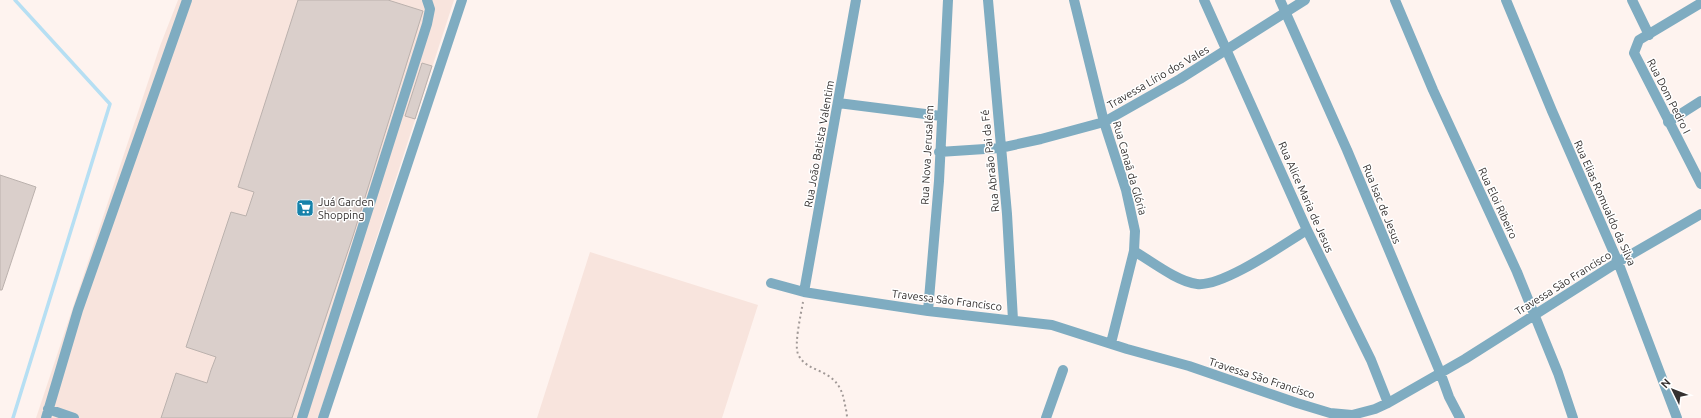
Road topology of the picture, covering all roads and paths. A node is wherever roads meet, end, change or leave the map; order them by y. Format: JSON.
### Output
{"nodes":[{"id":1,"x":187,"y":0,"type":"edge"},
{"id":2,"x":427,"y":0,"type":"edge"},
{"id":3,"x":462,"y":0,"type":"edge"},
{"id":4,"x":856,"y":0,"type":"edge"},
{"id":5,"x":948,"y":0,"type":"edge"},
{"id":6,"x":988,"y":0,"type":"edge"},
{"id":7,"x":1074,"y":0,"type":"edge"},
{"id":8,"x":1204,"y":0,"type":"edge"},
{"id":9,"x":1280,"y":0,"type":"edge"},
{"id":10,"x":1305,"y":0,"type":"edge"},
{"id":11,"x":1394,"y":0,"type":"edge"},
{"id":12,"x":1506,"y":0,"type":"edge"},
{"id":13,"x":1632,"y":0,"type":"edge"},
{"id":14,"x":1701,"y":3,"type":"edge"},
{"id":15,"x":1285,"y":12,"type":"junction"},
{"id":16,"x":1650,"y":34,"type":"junction"},
{"id":17,"x":1227,"y":50,"type":"junction"},
{"id":18,"x":1701,"y":101,"type":"edge"},
{"id":19,"x":838,"y":103,"type":"junction"},
{"id":20,"x":941,"y":116,"type":"junction"},
{"id":21,"x":1104,"y":122,"type":"junction"},
{"id":22,"x":1668,"y":122,"type":"junction"},
{"id":23,"x":1000,"y":148,"type":"junction"},
{"id":24,"x":939,"y":152,"type":"junction"},
{"id":25,"x":1701,"y":184,"type":"edge"},
{"id":26,"x":1701,"y":214,"type":"edge"},
{"id":27,"x":1307,"y":230,"type":"junction"},
{"id":28,"x":1134,"y":251,"type":"junction"},
{"id":29,"x":1618,"y":262,"type":"junction"},
{"id":30,"x":771,"y":283,"type":"dead end"},
{"id":31,"x":804,"y":292,"type":"junction"},
{"id":32,"x":928,"y":311,"type":"junction"},
{"id":33,"x":1534,"y":316,"type":"junction"},
{"id":34,"x":1013,"y":320,"type":"junction"},
{"id":35,"x":1111,"y":342,"type":"junction"},
{"id":36,"x":1063,"y":370,"type":"dead end"},
{"id":37,"x":1440,"y":372,"type":"junction"},
{"id":38,"x":1388,"y":403,"type":"junction"},
{"id":39,"x":47,"y":414,"type":"edge"},
{"id":40,"x":66,"y":417,"type":"edge"},
{"id":41,"x":302,"y":418,"type":"edge"},
{"id":42,"x":323,"y":418,"type":"edge"},
{"id":43,"x":847,"y":418,"type":"edge"},
{"id":44,"x":1046,"y":418,"type":"edge"},
{"id":45,"x":1460,"y":418,"type":"edge"},
{"id":46,"x":1574,"y":418,"type":"edge"},
{"id":47,"x":1677,"y":418,"type":"edge"}],
"edges":[{"from":1,"to":39,"type":"street"},
{"from":2,"to":41,"type":"street"},
{"from":3,"to":42,"type":"street"},
{"from":4,"to":19,"type":"street","name":"Rua João Batista Valentim"},
{"from":5,"to":20,"type":"street","name":"Rua Nova Jerusalém"},
{"from":6,"to":23,"type":"street","name":"Rua Abraão Pai da Fé"},
{"from":7,"to":21,"type":"street","name":"Rua Canaã da Glória"},
{"from":8,"to":17,"type":"street","name":"Rua Alice Maria de Jesus"},
{"from":9,"to":15,"type":"street","name":"Rua Isac de Jesus"},
{"from":10,"to":15,"type":"street","name":"Travessa Lírio dos Vales"},
{"from":11,"to":33,"type":"street","name":"Rua Eloi Ribeiro"},
{"from":12,"to":29,"type":"street","name":"Rua Elias Romualdo da Silva"},
{"from":13,"to":16,"type":"street"},
{"from":14,"to":16,"type":"street","name":"Rua Dom Pedro I"},
{"from":15,"to":17,"type":"street","name":"Travessa Lírio dos Vales"},
{"from":15,"to":37,"type":"street","name":"Rua Isac de Jesus"},
{"from":16,"to":22,"type":"street","name":"Rua Dom Pedro I"},
{"from":17,"to":21,"type":"street","name":"Travessa Lírio dos Vales"},
{"from":17,"to":27,"type":"street","name":"Rua Alice Maria de Jesus"},
{"from":18,"to":22,"type":"street"},
{"from":19,"to":20,"type":"street"},
{"from":19,"to":31,"type":"street","name":"Rua João Batista Valentim"},
{"from":20,"to":24,"type":"street","name":"Rua Nova Jerusalém"},
{"from":21,"to":23,"type":"street","name":"Travessa Lírio dos Vales"},
{"from":21,"to":28,"type":"street","name":"Rua Canaã da Glória"},
{"from":22,"to":25,"type":"street","name":"Rua Dom Pedro I"},
{"from":23,"to":24,"type":"street","name":"Travessa Lírio dos Vales"},
{"from":23,"to":34,"type":"street","name":"Rua Abraão Pai da Fé"},
{"from":24,"to":32,"type":"street","name":"Rua Nova Jerusalém"},
{"from":26,"to":29,"type":"street","name":"Travessa São Francisco"},
{"from":27,"to":28,"type":"street"},
{"from":27,"to":38,"type":"street","name":"Rua Alice Maria de Jesus"},
{"from":28,"to":35,"type":"street","name":"Rua Canaã da Glória"},
{"from":29,"to":33,"type":"street","name":"Travessa São Francisco"},
{"from":29,"to":47,"type":"street","name":"Rua Elias Romualdo da Silva"},
{"from":30,"to":31,"type":"street","name":"Travessa São Francisco"},
{"from":31,"to":32,"type":"street","name":"Travessa São Francisco"},
{"from":31,"to":43,"type":"path"},
{"from":32,"to":34,"type":"street","name":"Travessa São Francisco"},
{"from":33,"to":37,"type":"street","name":"Travessa São Francisco"},
{"from":33,"to":46,"type":"street","name":"Rua Eloi Ribeiro"},
{"from":34,"to":35,"type":"street","name":"Travessa São Francisco"},
{"from":35,"to":38,"type":"street","name":"Travessa São Francisco"},
{"from":36,"to":44,"type":"street"},
{"from":37,"to":38,"type":"street","name":"Travessa São Francisco"},
{"from":37,"to":45,"type":"street","name":"Rua Isac de Jesus"},
{"from":39,"to":40,"type":"street"}]}
